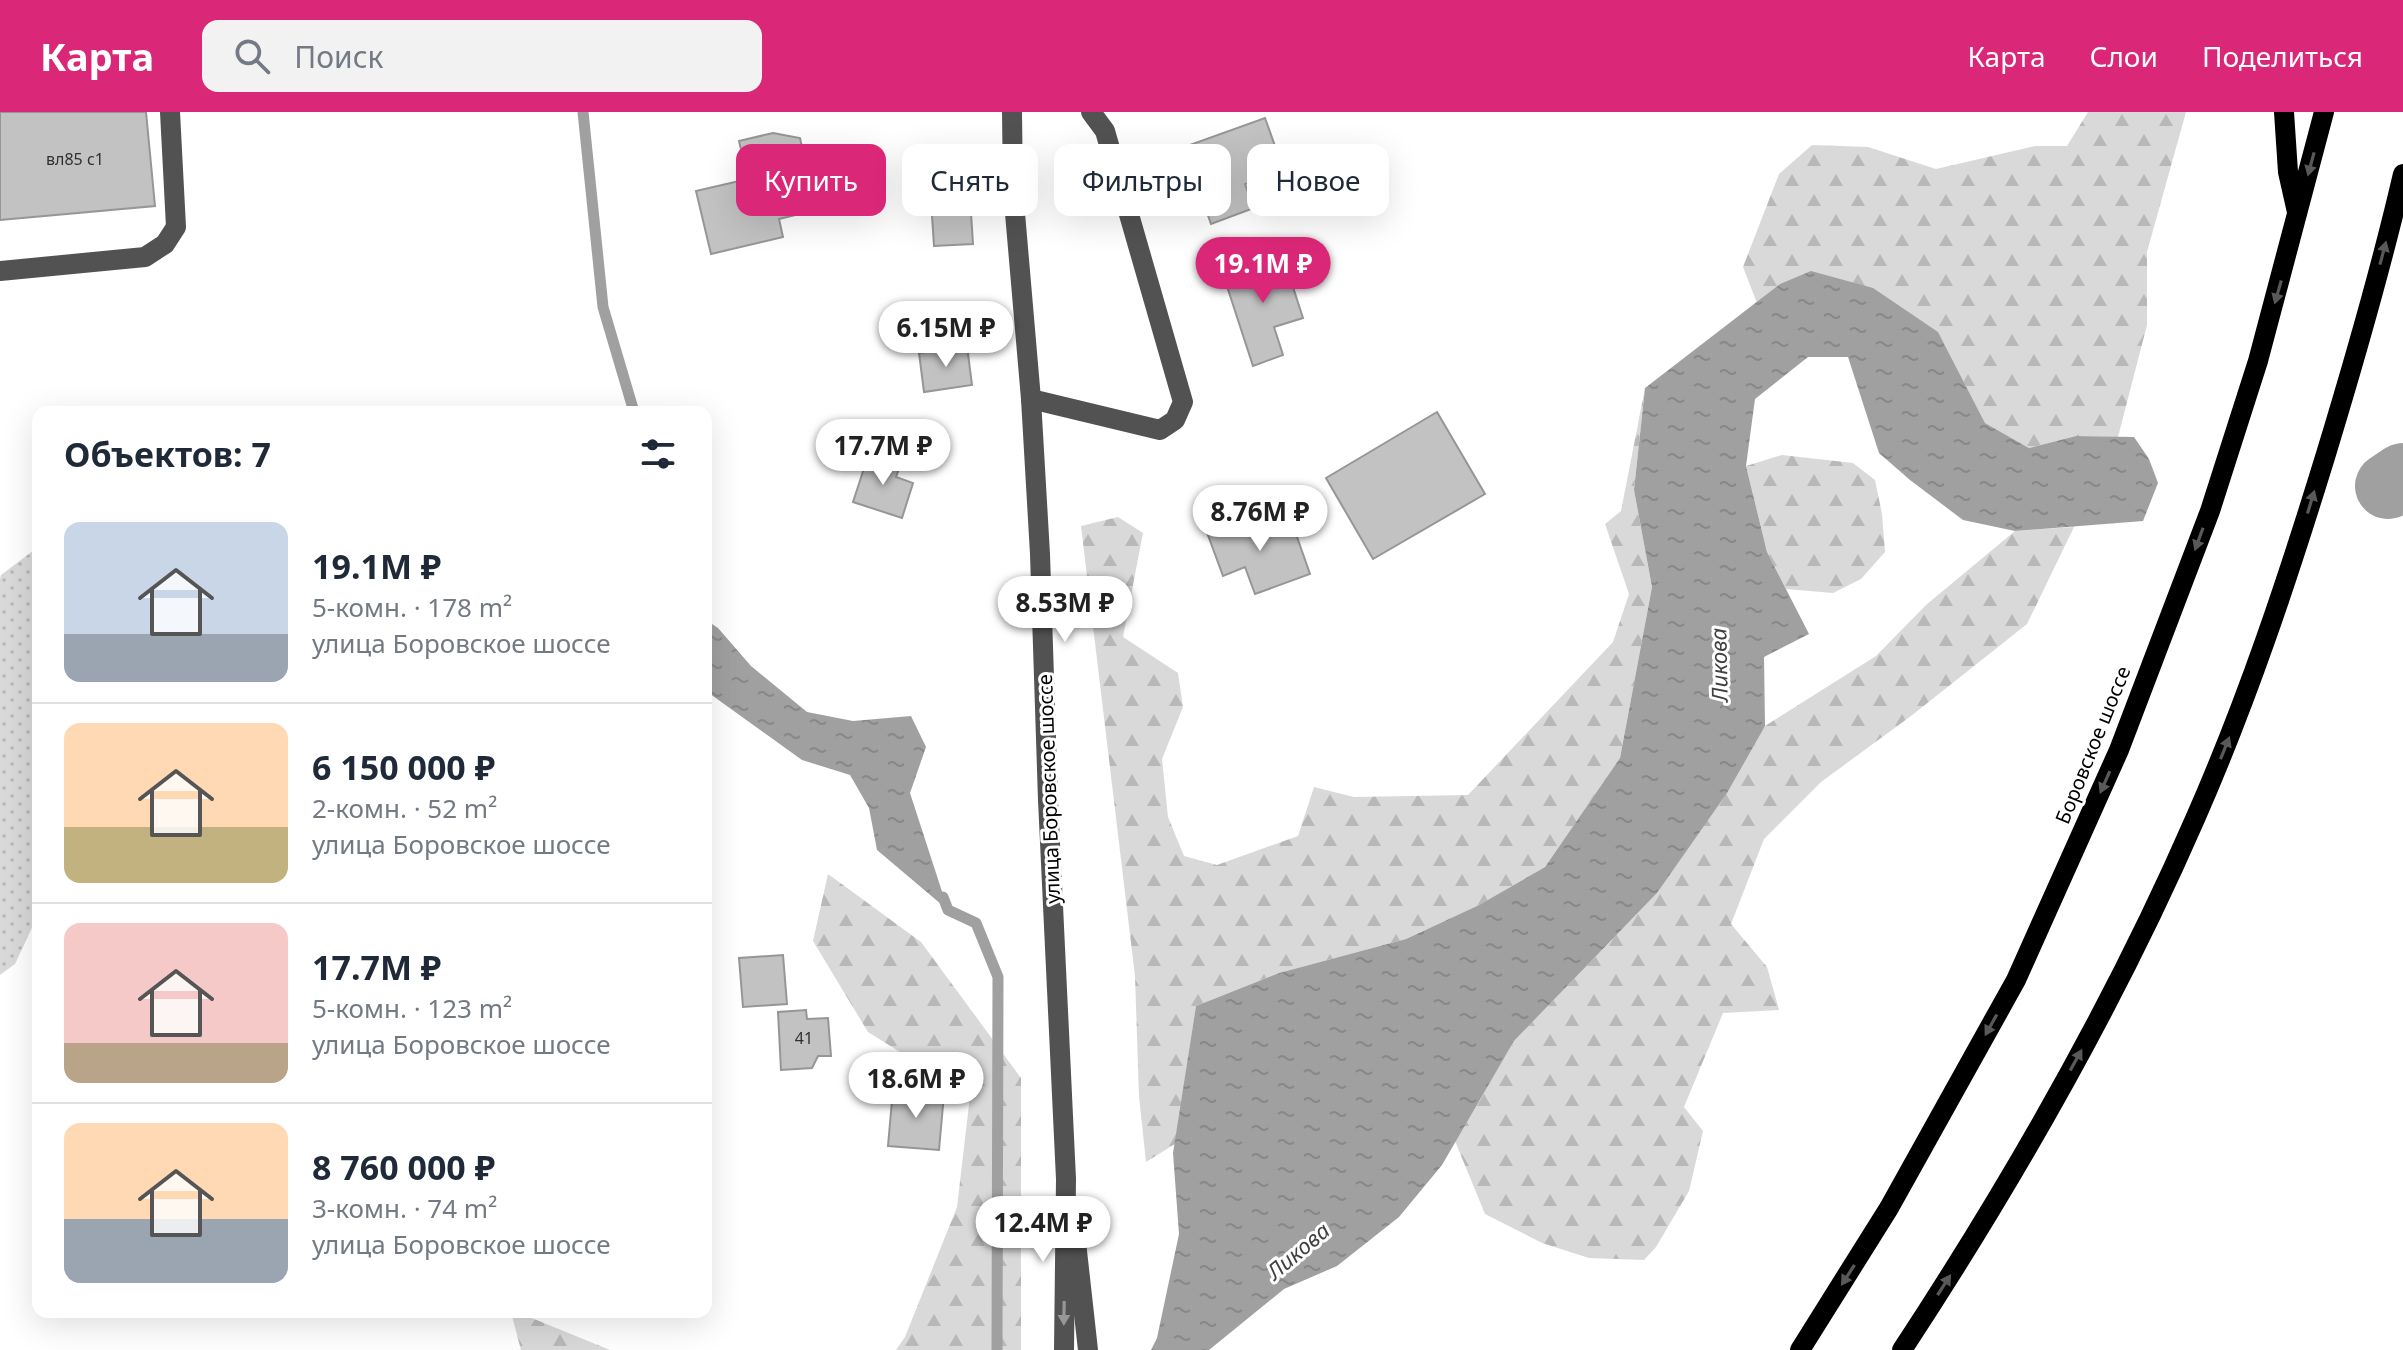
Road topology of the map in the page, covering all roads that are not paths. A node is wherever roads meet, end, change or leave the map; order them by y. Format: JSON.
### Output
{"nodes":[{"id":1,"x":170,"y":112,"type":"edge"},
{"id":2,"x":1012,"y":112,"type":"edge"},
{"id":3,"x":1091,"y":112,"type":"edge"},
{"id":4,"x":2284,"y":112,"type":"edge"},
{"id":5,"x":2324,"y":112,"type":"edge"},
{"id":6,"x":2403,"y":174,"type":"edge"},
{"id":7,"x":2400,"y":195,"type":"edge"},
{"id":8,"x":2297,"y":216,"type":"junction"},
{"id":9,"x":0,"y":271,"type":"edge"},
{"id":10,"x":1031,"y":399,"type":"junction"},
{"id":11,"x":1066,"y":1179,"type":"junction"},
{"id":12,"x":1064,"y":1350,"type":"edge"},
{"id":13,"x":1088,"y":1350,"type":"edge"},
{"id":14,"x":1800,"y":1350,"type":"edge"},
{"id":15,"x":1902,"y":1350,"type":"edge"}],
"edges":[{"from":1,"to":9,"type":"street"},
{"from":2,"to":10,"type":"street","name":"улица Боровское шоссе"},
{"from":3,"to":10,"type":"street"},
{"from":4,"to":8,"type":"main road"},
{"from":5,"to":8,"type":"main road","name":"Боровское шоссе","one_way":true},
{"from":6,"to":7,"type":"main road"},
{"from":15,"to":7,"type":"main road","one_way":true},
{"from":8,"to":14,"type":"main road","name":"Боровское шоссе","one_way":true},
{"from":10,"to":11,"type":"street","name":"улица Боровское шоссе"},
{"from":11,"to":12,"type":"street","one_way":true},
{"from":11,"to":13,"type":"street"}]}
